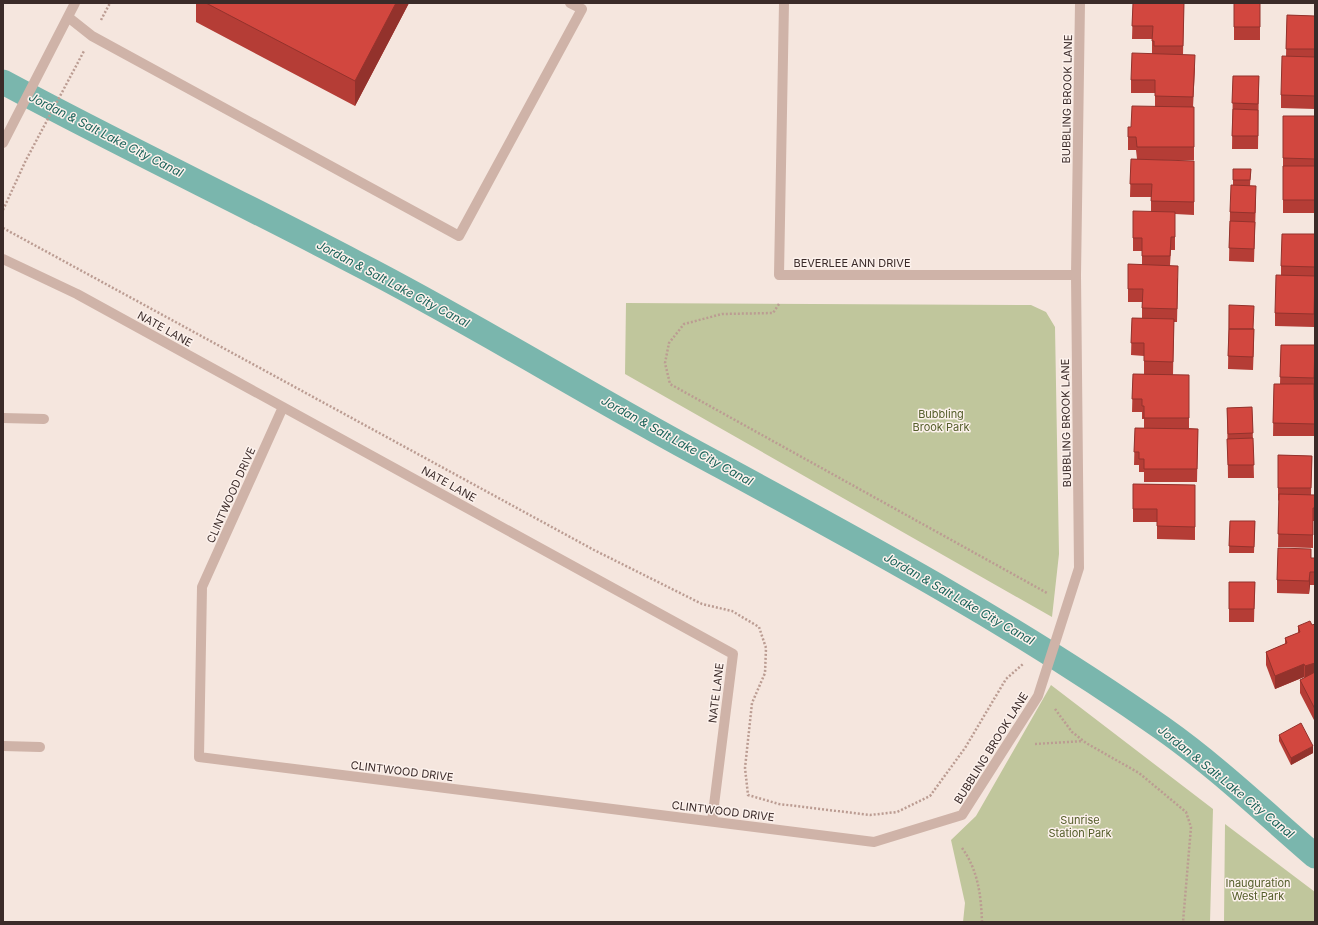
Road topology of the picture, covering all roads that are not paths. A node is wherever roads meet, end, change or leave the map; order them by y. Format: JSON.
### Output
{"nodes":[{"id":1,"x":75,"y":3,"type":"edge"},
{"id":2,"x":570,"y":3,"type":"edge"},
{"id":3,"x":784,"y":3,"type":"edge"},
{"id":4,"x":1080,"y":3,"type":"edge"},
{"id":5,"x":68,"y":17,"type":"junction"},
{"id":6,"x":3,"y":143,"type":"edge"},
{"id":7,"x":3,"y":259,"type":"edge"},
{"id":8,"x":1076,"y":275,"type":"junction"},
{"id":9,"x":283,"y":408,"type":"junction"},
{"id":10,"x":3,"y":418,"type":"edge"},
{"id":11,"x":44,"y":420,"type":"dead end"},
{"id":12,"x":3,"y":746,"type":"edge"},
{"id":13,"x":40,"y":747,"type":"dead end"},
{"id":14,"x":962,"y":815,"type":"joint"},
{"id":15,"x":712,"y":821,"type":"junction"}],
"edges":[{"from":1,"to":5,"type":"street"},
{"from":2,"to":5,"type":"street"},
{"from":3,"to":8,"type":"street","name":"BEVERLEE ANN DRIVE"},
{"from":4,"to":8,"type":"street","name":"BUBBLING BROOK LANE"},
{"from":5,"to":6,"type":"street"},
{"from":7,"to":9,"type":"street","name":"NATE LANE"},
{"from":8,"to":14,"type":"street","name":"BUBBLING BROOK LANE"},
{"from":9,"to":15,"type":"street","name":"NATE LANE"},
{"from":9,"to":15,"type":"street","name":"CLINTWOOD DRIVE"},
{"from":10,"to":11,"type":"street"},
{"from":12,"to":13,"type":"street"},
{"from":14,"to":15,"type":"street","name":"CLINTWOOD DRIVE"}]}
